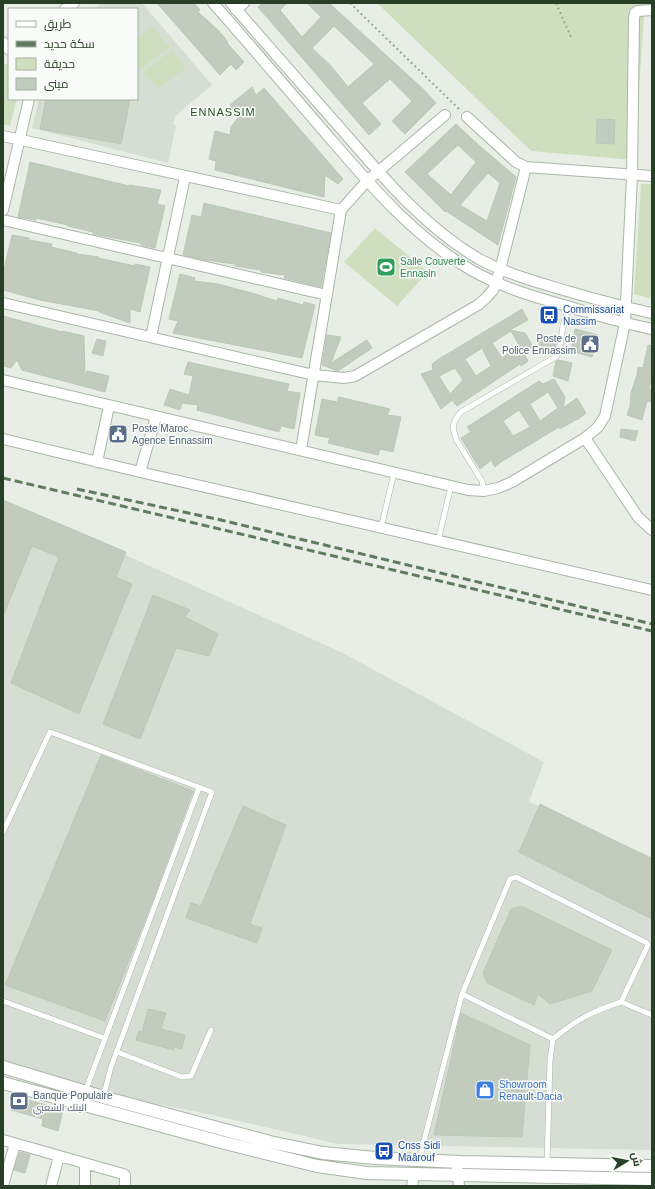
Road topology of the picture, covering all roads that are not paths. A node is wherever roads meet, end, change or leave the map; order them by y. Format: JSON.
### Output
{"nodes":[{"id":1,"x":213,"y":3,"type":"edge"},
{"id":2,"x":237,"y":5,"type":"edge"},
{"id":3,"x":652,"y":10,"type":"edge"},
{"id":4,"x":29,"y":100,"type":"edge"},
{"id":5,"x":445,"y":115,"type":"dead end"},
{"id":6,"x":467,"y":117,"type":"road end"},
{"id":7,"x":3,"y":136,"type":"edge"},
{"id":8,"x":19,"y":140,"type":"junction"},
{"id":9,"x":526,"y":167,"type":"junction"},
{"id":10,"x":378,"y":171,"type":"junction"},
{"id":11,"x":185,"y":176,"type":"junction"},
{"id":12,"x":632,"y":176,"type":"junction"},
{"id":13,"x":652,"y":176,"type":"edge"},
{"id":14,"x":367,"y":181,"type":"junction"},
{"id":15,"x":3,"y":210,"type":"edge"},
{"id":16,"x":341,"y":210,"type":"junction"},
{"id":17,"x":3,"y":220,"type":"edge"},
{"id":18,"x":168,"y":258,"type":"junction"},
{"id":19,"x":500,"y":270,"type":"junction"},
{"id":20,"x":496,"y":283,"type":"junction"},
{"id":21,"x":327,"y":296,"type":"junction"},
{"id":22,"x":3,"y":303,"type":"edge"},
{"id":23,"x":569,"y":307,"type":"junction"},
{"id":24,"x":626,"y":308,"type":"junction"},
{"id":25,"x":652,"y":313,"type":"edge"},
{"id":26,"x":625,"y":323,"type":"junction"},
{"id":27,"x":652,"y":329,"type":"edge"},
{"id":28,"x":151,"y":337,"type":"junction"},
{"id":29,"x":314,"y":375,"type":"junction"},
{"id":30,"x":3,"y":380,"type":"edge"},
{"id":31,"x":110,"y":406,"type":"junction"},
{"id":32,"x":156,"y":417,"type":"junction"},
{"id":33,"x":585,"y":438,"type":"junction"},
{"id":34,"x":3,"y":439,"type":"edge"},
{"id":35,"x":301,"y":450,"type":"junction"},
{"id":36,"x":97,"y":462,"type":"junction"},
{"id":37,"x":140,"y":472,"type":"junction"},
{"id":38,"x":394,"y":473,"type":"junction"},
{"id":39,"x":451,"y":486,"type":"junction"},
{"id":40,"x":484,"y":490,"type":"junction"},
{"id":41,"x":381,"y":528,"type":"junction"},
{"id":42,"x":652,"y":530,"type":"edge"},
{"id":43,"x":438,"y":541,"type":"junction"},
{"id":44,"x":652,"y":590,"type":"edge"},
{"id":45,"x":199,"y":788,"type":"junction"},
{"id":46,"x":3,"y":832,"type":"edge"},
{"id":47,"x":462,"y":994,"type":"junction"},
{"id":48,"x":3,"y":1001,"type":"edge"},
{"id":49,"x":621,"y":1002,"type":"junction"},
{"id":50,"x":652,"y":1015,"type":"edge"},
{"id":51,"x":211,"y":1030,"type":"dead end"},
{"id":52,"x":104,"y":1038,"type":"junction"},
{"id":53,"x":554,"y":1039,"type":"junction"},
{"id":54,"x":117,"y":1052,"type":"junction"},
{"id":55,"x":3,"y":1067,"type":"edge"},
{"id":56,"x":3,"y":1083,"type":"edge"},
{"id":57,"x":85,"y":1091,"type":"junction"},
{"id":58,"x":102,"y":1103,"type":"junction"},
{"id":59,"x":83,"y":1105,"type":"junction"},
{"id":60,"x":225,"y":1130,"type":"junction"},
{"id":61,"x":3,"y":1140,"type":"edge"},
{"id":62,"x":221,"y":1142,"type":"junction"},
{"id":63,"x":16,"y":1144,"type":"junction"},
{"id":64,"x":59,"y":1156,"type":"junction"},
{"id":65,"x":419,"y":1160,"type":"junction"},
{"id":66,"x":457,"y":1161,"type":"junction"},
{"id":67,"x":85,"y":1164,"type":"junction"},
{"id":68,"x":546,"y":1164,"type":"junction"},
{"id":69,"x":652,"y":1166,"type":"edge"},
{"id":70,"x":546,"y":1178,"type":"junction"},
{"id":71,"x":652,"y":1179,"type":"edge"},
{"id":72,"x":413,"y":1180,"type":"edge"},
{"id":73,"x":458,"y":1181,"type":"edge"},
{"id":74,"x":3,"y":1185,"type":"edge"},
{"id":75,"x":51,"y":1186,"type":"edge"},
{"id":76,"x":85,"y":1186,"type":"edge"},
{"id":77,"x":125,"y":1186,"type":"edge"}],
"edges":[{"from":1,"to":14,"type":"street"},
{"from":2,"to":10,"type":"street"},
{"from":3,"to":12,"type":"street"},
{"from":4,"to":8,"type":"street"},
{"from":5,"to":10,"type":"street"},
{"from":6,"to":9,"type":"street"},
{"from":7,"to":8,"type":"street"},
{"from":8,"to":11,"type":"street"},
{"from":8,"to":15,"type":"street"},
{"from":9,"to":12,"type":"street"},
{"from":9,"to":19,"type":"street"},
{"from":10,"to":14,"type":"street"},
{"from":10,"to":19,"type":"street"},
{"from":11,"to":16,"type":"street"},
{"from":11,"to":18,"type":"street"},
{"from":12,"to":13,"type":"street"},
{"from":12,"to":24,"type":"street"},
{"from":14,"to":16,"type":"street"},
{"from":14,"to":20,"type":"street"},
{"from":16,"to":21,"type":"street"},
{"from":17,"to":18,"type":"street"},
{"from":18,"to":21,"type":"street"},
{"from":18,"to":28,"type":"street"},
{"from":19,"to":20,"type":"street"},
{"from":19,"to":24,"type":"street"},
{"from":20,"to":23,"type":"street"},
{"from":20,"to":29,"type":"street"},
{"from":21,"to":29,"type":"street"},
{"from":22,"to":28,"type":"street"},
{"from":23,"to":26,"type":"street"},
{"from":23,"to":40,"type":"lane"},
{"from":24,"to":25,"type":"street"},
{"from":24,"to":26,"type":"street"},
{"from":26,"to":27,"type":"street"},
{"from":26,"to":33,"type":"street"},
{"from":28,"to":29,"type":"street"},
{"from":29,"to":35,"type":"street"},
{"from":30,"to":31,"type":"street"},
{"from":31,"to":32,"type":"street"},
{"from":31,"to":36,"type":"street"},
{"from":32,"to":35,"type":"street"},
{"from":32,"to":37,"type":"street"},
{"from":33,"to":40,"type":"street"},
{"from":33,"to":42,"type":"street"},
{"from":34,"to":36,"type":"street"},
{"from":35,"to":38,"type":"street"},
{"from":36,"to":37,"type":"street"},
{"from":37,"to":41,"type":"street"},
{"from":38,"to":39,"type":"street"},
{"from":38,"to":41,"type":"lane"},
{"from":39,"to":40,"type":"street"},
{"from":39,"to":43,"type":"lane"},
{"from":41,"to":43,"type":"street"},
{"from":43,"to":44,"type":"street"},
{"from":45,"to":46,"type":"lane"},
{"from":45,"to":52,"type":"lane"},
{"from":45,"to":54,"type":"lane"},
{"from":47,"to":49,"type":"lane"},
{"from":47,"to":53,"type":"lane"},
{"from":47,"to":65,"type":"lane"},
{"from":48,"to":52,"type":"lane"},
{"from":49,"to":50,"type":"lane"},
{"from":49,"to":53,"type":"lane"},
{"from":51,"to":54,"type":"lane"},
{"from":52,"to":57,"type":"lane"},
{"from":53,"to":68,"type":"lane"},
{"from":54,"to":58,"type":"lane"},
{"from":55,"to":57,"type":"street"},
{"from":56,"to":59,"type":"street"},
{"from":57,"to":58,"type":"street"},
{"from":57,"to":59,"type":"lane"},
{"from":58,"to":59,"type":"street"},
{"from":58,"to":60,"type":"street"},
{"from":58,"to":62,"type":"street"},
{"from":60,"to":62,"type":"street"},
{"from":60,"to":65,"type":"street"},
{"from":61,"to":63,"type":"street"},
{"from":62,"to":72,"type":"street"},
{"from":63,"to":64,"type":"street"},
{"from":63,"to":74,"type":"street"},
{"from":64,"to":67,"type":"street"},
{"from":64,"to":75,"type":"street"},
{"from":65,"to":66,"type":"street"},
{"from":66,"to":68,"type":"street"},
{"from":66,"to":73,"type":"street"},
{"from":67,"to":76,"type":"street"},
{"from":67,"to":77,"type":"street"},
{"from":68,"to":69,"type":"street"},
{"from":68,"to":70,"type":"lane"},
{"from":70,"to":71,"type":"street"},
{"from":70,"to":73,"type":"street"},
{"from":72,"to":73,"type":"street"}]}
